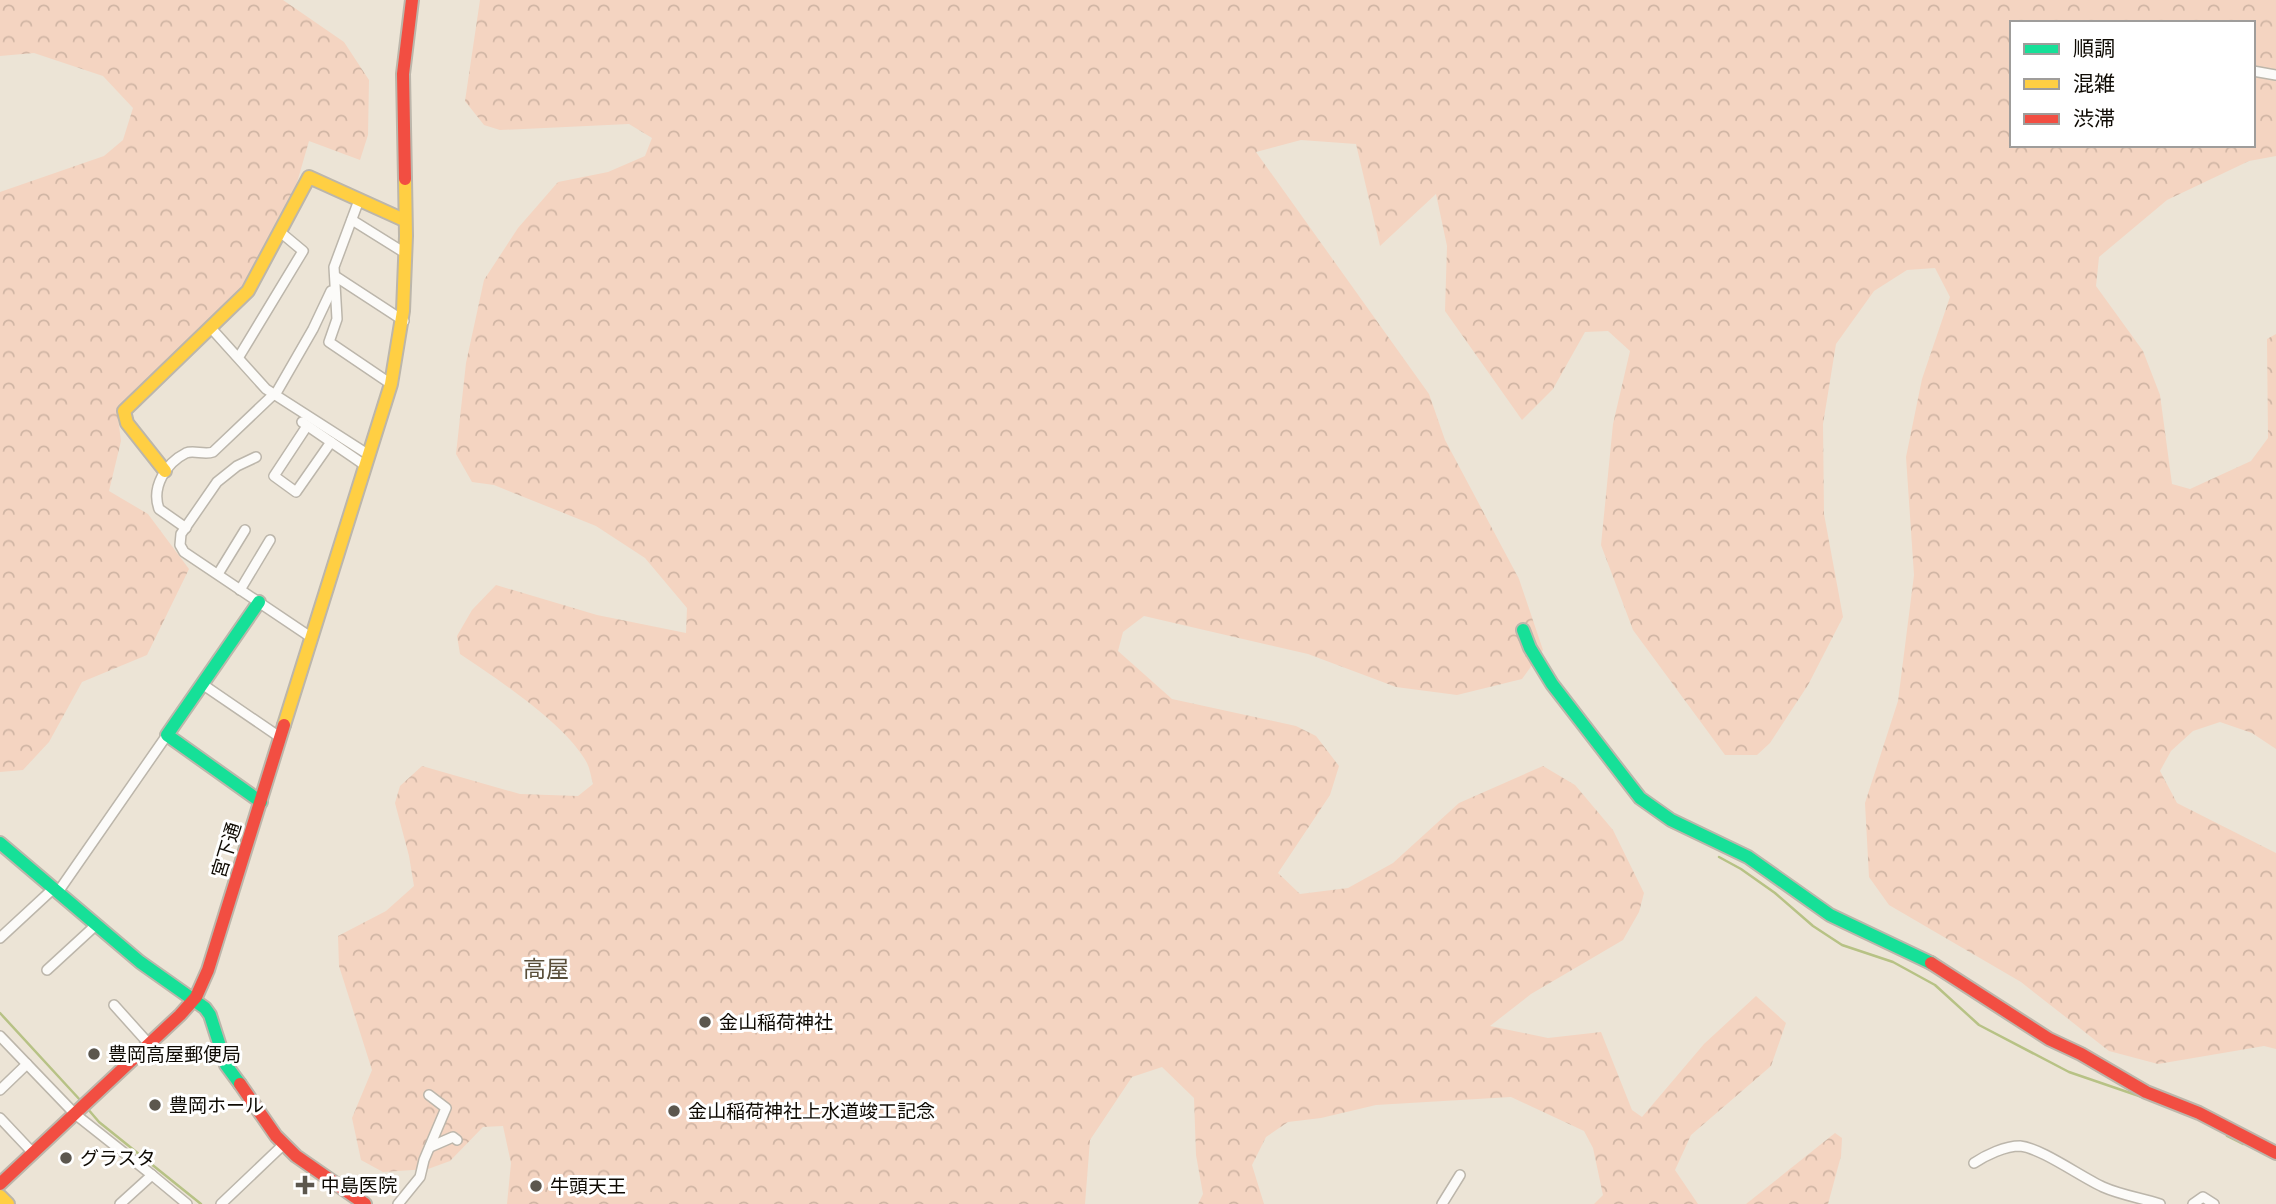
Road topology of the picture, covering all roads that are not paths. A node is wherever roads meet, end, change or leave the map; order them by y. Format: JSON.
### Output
{"nodes":[{"id":1,"x":412,"y":0,"type":"edge"},
{"id":2,"x":2255,"y":71,"type":"edge"},
{"id":3,"x":2276,"y":75,"type":"edge"},
{"id":4,"x":359,"y":200,"type":"junction"},
{"id":5,"x":352,"y":220,"type":"junction"},
{"id":6,"x":404,"y":220,"type":"junction"},
{"id":7,"x":279,"y":231,"type":"junction"},
{"id":8,"x":405,"y":253,"type":"junction"},
{"id":9,"x":335,"y":276,"type":"junction"},
{"id":10,"x":331,"y":291,"type":"dead end"},
{"id":11,"x":404,"y":321,"type":"junction"},
{"id":12,"x":211,"y":328,"type":"junction"},
{"id":13,"x":240,"y":355,"type":"dead end"},
{"id":14,"x":391,"y":384,"type":"junction"},
{"id":15,"x":274,"y":394,"type":"junction"},
{"id":16,"x":331,"y":442,"type":"junction"},
{"id":17,"x":256,"y":457,"type":"dead end"},
{"id":18,"x":367,"y":460,"type":"junction"},
{"id":19,"x":165,"y":471,"type":"junction"},
{"id":20,"x":186,"y":528,"type":"junction"},
{"id":21,"x":245,"y":530,"type":"dead end"},
{"id":22,"x":271,"y":540,"type":"dead end"},
{"id":23,"x":218,"y":574,"type":"junction"},
{"id":24,"x":240,"y":590,"type":"junction"},
{"id":25,"x":259,"y":603,"type":"junction"},
{"id":26,"x":1522,"y":630,"type":"dead end"},
{"id":27,"x":312,"y":638,"type":"junction"},
{"id":28,"x":202,"y":684,"type":"junction"},
{"id":29,"x":167,"y":735,"type":"junction"},
{"id":30,"x":281,"y":738,"type":"junction"},
{"id":31,"x":261,"y":802,"type":"junction"},
{"id":32,"x":0,"y":843,"type":"edge"},
{"id":33,"x":56,"y":890,"type":"junction"},
{"id":34,"x":96,"y":925,"type":"junction"},
{"id":35,"x":2,"y":933,"type":"edge"},
{"id":36,"x":47,"y":970,"type":"dead end"},
{"id":37,"x":194,"y":1000,"type":"junction"},
{"id":38,"x":114,"y":1005,"type":"dead end"},
{"id":39,"x":0,"y":1036,"type":"edge"},
{"id":40,"x":149,"y":1044,"type":"junction"},
{"id":41,"x":27,"y":1064,"type":"junction"},
{"id":42,"x":0,"y":1090,"type":"edge"},
{"id":43,"x":429,"y":1095,"type":"dead end"},
{"id":44,"x":77,"y":1112,"type":"junction"},
{"id":45,"x":0,"y":1118,"type":"edge"},
{"id":46,"x":457,"y":1140,"type":"dead end"},
{"id":47,"x":283,"y":1144,"type":"junction"},
{"id":48,"x":430,"y":1147,"type":"junction"},
{"id":49,"x":33,"y":1153,"type":"junction"},
{"id":50,"x":2276,"y":1153,"type":"edge"},
{"id":51,"x":1974,"y":1163,"type":"dead end"},
{"id":52,"x":1460,"y":1174,"type":"dead end"},
{"id":53,"x":152,"y":1175,"type":"junction"},
{"id":54,"x":0,"y":1184,"type":"edge"},
{"id":55,"x":0,"y":1196,"type":"edge"},
{"id":56,"x":8,"y":1204,"type":"edge"},
{"id":57,"x":120,"y":1204,"type":"edge"},
{"id":58,"x":187,"y":1204,"type":"edge"},
{"id":59,"x":221,"y":1204,"type":"edge"},
{"id":60,"x":365,"y":1204,"type":"edge"},
{"id":61,"x":398,"y":1204,"type":"edge"},
{"id":62,"x":1442,"y":1204,"type":"edge"},
{"id":63,"x":2160,"y":1204,"type":"edge"},
{"id":64,"x":2193,"y":1204,"type":"edge"},
{"id":65,"x":2214,"y":1204,"type":"edge"}],
"edges":[{"from":1,"to":6,"type":"main road","name":"宮下通"},
{"from":2,"to":3,"type":"street"},
{"from":4,"to":5,"type":"street"},
{"from":4,"to":6,"type":"main road"},
{"from":4,"to":7,"type":"main road"},
{"from":5,"to":8,"type":"street"},
{"from":5,"to":9,"type":"street"},
{"from":6,"to":8,"type":"main road","name":"宮下通"},
{"from":7,"to":12,"type":"main road"},
{"from":7,"to":13,"type":"street"},
{"from":8,"to":11,"type":"main road","name":"宮下通"},
{"from":9,"to":11,"type":"street"},
{"from":9,"to":14,"type":"street"},
{"from":10,"to":15,"type":"street"},
{"from":11,"to":14,"type":"main road","name":"宮下通"},
{"from":12,"to":15,"type":"street"},
{"from":12,"to":19,"type":"main road"},
{"from":14,"to":18,"type":"main road","name":"宮下通"},
{"from":15,"to":18,"type":"street"},
{"from":15,"to":19,"type":"street"},
{"from":16,"to":16,"type":"street"},
{"from":16,"to":18,"type":"street"},
{"from":17,"to":20,"type":"street"},
{"from":18,"to":27,"type":"main road","name":"宮下通"},
{"from":19,"to":20,"type":"street"},
{"from":20,"to":23,"type":"street"},
{"from":21,"to":23,"type":"street"},
{"from":22,"to":24,"type":"street"},
{"from":23,"to":24,"type":"street"},
{"from":24,"to":25,"type":"street"},
{"from":25,"to":27,"type":"street"},
{"from":25,"to":28,"type":"main road"},
{"from":26,"to":50,"type":"main road"},
{"from":27,"to":30,"type":"main road","name":"宮下通"},
{"from":28,"to":29,"type":"main road"},
{"from":28,"to":30,"type":"street"},
{"from":29,"to":31,"type":"main road"},
{"from":29,"to":33,"type":"street"},
{"from":30,"to":31,"type":"main road","name":"宮下通"},
{"from":31,"to":37,"type":"main road","name":"宮下通"},
{"from":32,"to":33,"type":"main road"},
{"from":33,"to":34,"type":"main road"},
{"from":33,"to":35,"type":"street"},
{"from":34,"to":36,"type":"street"},
{"from":34,"to":37,"type":"main road"},
{"from":37,"to":40,"type":"main road","name":"宮下通"},
{"from":37,"to":47,"type":"main road"},
{"from":38,"to":40,"type":"street"},
{"from":39,"to":41,"type":"street"},
{"from":40,"to":44,"type":"main road","name":"宮下通"},
{"from":41,"to":42,"type":"street"},
{"from":41,"to":44,"type":"street"},
{"from":43,"to":48,"type":"street"},
{"from":44,"to":49,"type":"main road","name":"宮下通"},
{"from":44,"to":53,"type":"street"},
{"from":45,"to":49,"type":"street"},
{"from":46,"to":48,"type":"street"},
{"from":47,"to":59,"type":"street"},
{"from":47,"to":60,"type":"main road"},
{"from":48,"to":61,"type":"street"},
{"from":49,"to":54,"type":"main road","name":"宮下通"},
{"from":51,"to":63,"type":"street"},
{"from":52,"to":62,"type":"street"},
{"from":53,"to":57,"type":"street"},
{"from":53,"to":58,"type":"street"},
{"from":55,"to":56,"type":"main road"},
{"from":64,"to":65,"type":"street"}]}
